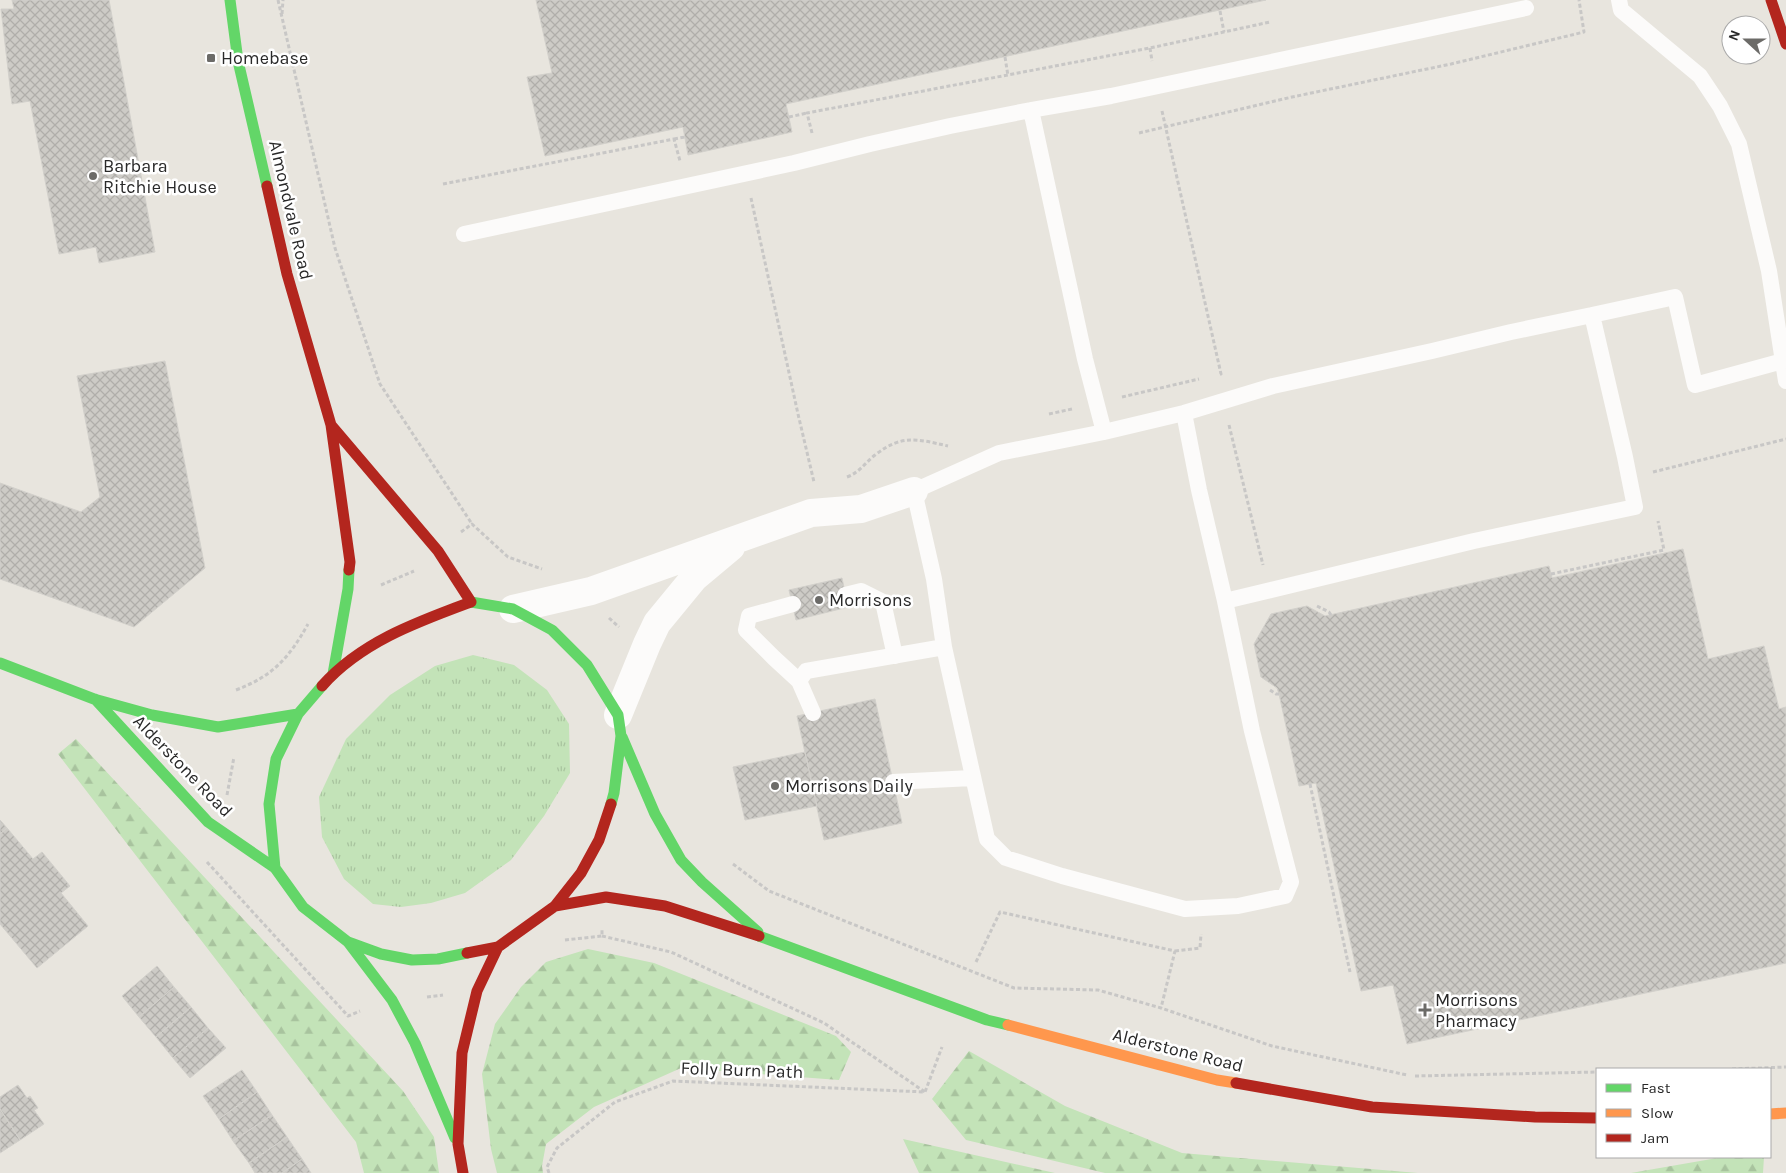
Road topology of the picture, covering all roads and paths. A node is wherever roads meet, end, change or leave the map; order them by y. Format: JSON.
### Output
{"nodes":[{"id":1,"x":230,"y":0,"type":"edge"},
{"id":2,"x":278,"y":0,"type":"edge"},
{"id":3,"x":283,"y":0,"type":"edge"},
{"id":4,"x":1579,"y":0,"type":"edge"},
{"id":5,"x":1619,"y":0,"type":"edge"},
{"id":6,"x":1771,"y":0,"type":"edge"},
{"id":7,"x":1526,"y":8,"type":"dead end"},
{"id":8,"x":1220,"y":11,"type":"dead end"},
{"id":9,"x":282,"y":19,"type":"junction"},
{"id":10,"x":1270,"y":22,"type":"dead end"},
{"id":11,"x":1224,"y":32,"type":"junction"},
{"id":12,"x":1786,"y":44,"type":"edge"},
{"id":13,"x":1150,"y":48,"type":"junction"},
{"id":14,"x":1005,"y":57,"type":"dead end"},
{"id":15,"x":1008,"y":76,"type":"junction"},
{"id":16,"x":1157,"y":86,"type":"junction"},
{"id":17,"x":1031,"y":110,"type":"junction"},
{"id":18,"x":807,"y":113,"type":"junction"},
{"id":19,"x":789,"y":117,"type":"dead end"},
{"id":20,"x":1166,"y":127,"type":"junction"},
{"id":21,"x":1139,"y":133,"type":"dead end"},
{"id":22,"x":803,"y":135,"type":"dead end"},
{"id":23,"x":685,"y":136,"type":"dead end"},
{"id":24,"x":674,"y":139,"type":"junction"},
{"id":25,"x":689,"y":160,"type":"dead end"},
{"id":26,"x":746,"y":174,"type":"junction"},
{"id":27,"x":443,"y":184,"type":"dead end"},
{"id":28,"x":464,"y":234,"type":"dead end"},
{"id":29,"x":1592,"y":315,"type":"junction"},
{"id":30,"x":1783,"y":361,"type":"junction"},
{"id":31,"x":1209,"y":377,"type":"junction"},
{"id":32,"x":1786,"y":381,"type":"edge"},
{"id":33,"x":1097,"y":403,"type":"junction"},
{"id":34,"x":1216,"y":403,"type":"junction"},
{"id":35,"x":1184,"y":413,"type":"junction"},
{"id":36,"x":1049,"y":414,"type":"dead end"},
{"id":37,"x":330,"y":425,"type":"junction"},
{"id":38,"x":1104,"y":432,"type":"junction"},
{"id":39,"x":1786,"y":439,"type":"edge"},
{"id":40,"x":957,"y":443,"type":"dead end"},
{"id":41,"x":1646,"y":473,"type":"dead end"},
{"id":42,"x":840,"y":479,"type":"dead end"},
{"id":43,"x":815,"y":488,"type":"dead end"},
{"id":44,"x":914,"y":491,"type":"junction"},
{"id":45,"x":1655,"y":512,"type":"dead end"},
{"id":46,"x":472,"y":524,"type":"dead end"},
{"id":47,"x":744,"y":536,"type":"junction"},
{"id":48,"x":1551,"y":574,"type":"dead end"},
{"id":49,"x":1269,"y":590,"type":"junction"},
{"id":50,"x":844,"y":595,"type":"dead end"},
{"id":51,"x":1225,"y":601,"type":"junction"},
{"id":52,"x":471,"y":602,"type":"junction"},
{"id":53,"x":792,"y":604,"type":"dead end"},
{"id":54,"x":1314,"y":604,"type":"dead end"},
{"id":55,"x":513,"y":609,"type":"junction"},
{"id":56,"x":1331,"y":615,"type":"dead end"},
{"id":57,"x":311,"y":617,"type":"dead end"},
{"id":58,"x":944,"y":647,"type":"junction"},
{"id":59,"x":895,"y":656,"type":"junction"},
{"id":60,"x":0,"y":663,"type":"edge"},
{"id":61,"x":333,"y":674,"type":"junction"},
{"id":62,"x":799,"y":681,"type":"junction"},
{"id":63,"x":1269,"y":689,"type":"dead end"},
{"id":64,"x":1279,"y":694,"type":"dead end"},
{"id":65,"x":94,"y":699,"type":"junction"},
{"id":66,"x":813,"y":713,"type":"dead end"},
{"id":67,"x":298,"y":714,"type":"junction"},
{"id":68,"x":233,"y":725,"type":"junction"},
{"id":69,"x":620,"y":726,"type":"junction"},
{"id":70,"x":972,"y":778,"type":"junction"},
{"id":71,"x":893,"y":782,"type":"dead end"},
{"id":72,"x":1310,"y":784,"type":"dead end"},
{"id":73,"x":208,"y":822,"type":"junction"},
{"id":74,"x":201,"y":856,"type":"dead end"},
{"id":75,"x":731,"y":863,"type":"dead end"},
{"id":76,"x":275,"y":868,"type":"junction"},
{"id":77,"x":606,"y":897,"type":"junction"},
{"id":78,"x":555,"y":906,"type":"junction"},
{"id":79,"x":602,"y":936,"type":"junction"},
{"id":80,"x":766,"y":938,"type":"junction"},
{"id":81,"x":348,"y":942,"type":"junction"},
{"id":82,"x":559,"y":943,"type":"dead end"},
{"id":83,"x":498,"y":947,"type":"junction"},
{"id":84,"x":976,"y":962,"type":"dead end"},
{"id":85,"x":1350,"y":972,"type":"dead end"},
{"id":86,"x":477,"y":991,"type":"junction"},
{"id":87,"x":392,"y":1000,"type":"junction"},
{"id":88,"x":1161,"y":1008,"type":"junction"},
{"id":89,"x":942,"y":1047,"type":"dead end"},
{"id":90,"x":1771,"y":1068,"type":"edge"},
{"id":91,"x":1786,"y":1068,"type":"edge"},
{"id":92,"x":1596,"y":1072,"type":"edge"},
{"id":93,"x":926,"y":1092,"type":"junction"},
{"id":94,"x":1786,"y":1113,"type":"edge"},
{"id":95,"x":1771,"y":1114,"type":"edge"},
{"id":96,"x":1596,"y":1118,"type":"edge"},
{"id":97,"x":458,"y":1144,"type":"junction"},
{"id":98,"x":463,"y":1173,"type":"edge"},
{"id":99,"x":549,"y":1173,"type":"edge"}],
"edges":[{"from":1,"to":37,"type":"street","name":"Almondvale Road"},
{"from":2,"to":9,"type":"path"},
{"from":3,"to":9,"type":"path"},
{"from":4,"to":20,"type":"path"},
{"from":5,"to":30,"type":"lane"},
{"from":6,"to":12,"type":"street"},
{"from":7,"to":16,"type":"lane"},
{"from":8,"to":11,"type":"path"},
{"from":9,"to":46,"type":"path"},
{"from":10,"to":11,"type":"path"},
{"from":11,"to":13,"type":"path"},
{"from":13,"to":15,"type":"path"},
{"from":13,"to":16,"type":"path"},
{"from":14,"to":15,"type":"path"},
{"from":15,"to":18,"type":"path"},
{"from":16,"to":17,"type":"lane"},
{"from":16,"to":20,"type":"path"},
{"from":17,"to":26,"type":"lane"},
{"from":17,"to":33,"type":"lane"},
{"from":18,"to":19,"type":"path"},
{"from":18,"to":22,"type":"path"},
{"from":20,"to":21,"type":"path"},
{"from":20,"to":31,"type":"path"},
{"from":23,"to":24,"type":"path"},
{"from":24,"to":25,"type":"path"},
{"from":24,"to":27,"type":"path"},
{"from":26,"to":28,"type":"lane"},
{"from":26,"to":43,"type":"path"},
{"from":29,"to":30,"type":"lane"},
{"from":29,"to":34,"type":"lane"},
{"from":29,"to":49,"type":"lane"},
{"from":30,"to":32,"type":"lane"},
{"from":31,"to":33,"type":"path"},
{"from":31,"to":34,"type":"path"},
{"from":33,"to":36,"type":"path"},
{"from":33,"to":38,"type":"lane"},
{"from":34,"to":35,"type":"lane"},
{"from":34,"to":49,"type":"path"},
{"from":35,"to":38,"type":"lane"},
{"from":35,"to":51,"type":"lane"},
{"from":37,"to":52,"type":"street","name":"Almondvale Road"},
{"from":37,"to":61,"type":"street","name":"Almondvale Road"},
{"from":38,"to":44,"type":"lane"},
{"from":39,"to":41,"type":"path"},
{"from":40,"to":42,"type":"path"},
{"from":44,"to":47,"type":"street"},
{"from":44,"to":58,"type":"lane"},
{"from":45,"to":48,"type":"path"},
{"from":47,"to":55,"type":"street"},
{"from":47,"to":69,"type":"street"},
{"from":49,"to":51,"type":"lane"},
{"from":50,"to":59,"type":"lane"},
{"from":51,"to":70,"type":"lane"},
{"from":52,"to":55,"type":"street","name":"Alderstone Road"},
{"from":52,"to":61,"type":"street"},
{"from":53,"to":62,"type":"lane"},
{"from":54,"to":56,"type":"path"},
{"from":55,"to":69,"type":"street","name":"Alderstone Road"},
{"from":57,"to":68,"type":"path"},
{"from":58,"to":59,"type":"lane"},
{"from":58,"to":70,"type":"lane"},
{"from":59,"to":62,"type":"lane"},
{"from":60,"to":65,"type":"street","name":"Alderstone Road"},
{"from":61,"to":67,"type":"street"},
{"from":62,"to":66,"type":"lane"},
{"from":63,"to":64,"type":"path"},
{"from":65,"to":68,"type":"street","name":"Alderstone Road"},
{"from":65,"to":73,"type":"street","name":"Alderstone Road"},
{"from":67,"to":68,"type":"street","name":"Alderstone Road"},
{"from":67,"to":76,"type":"street"},
{"from":68,"to":73,"type":"path"},
{"from":69,"to":78,"type":"street"},
{"from":69,"to":80,"type":"street","name":"Alderstone Road"},
{"from":70,"to":71,"type":"lane"},
{"from":72,"to":85,"type":"path"},
{"from":73,"to":76,"type":"street","name":"Alderstone Road"},
{"from":74,"to":87,"type":"path"},
{"from":75,"to":88,"type":"path"},
{"from":76,"to":81,"type":"street"},
{"from":77,"to":78,"type":"street","name":"Alderstone Road"},
{"from":77,"to":79,"type":"path"},
{"from":77,"to":80,"type":"street","name":"Alderstone Road"},
{"from":78,"to":83,"type":"street"},
{"from":79,"to":82,"type":"path"},
{"from":79,"to":93,"type":"path"},
{"from":80,"to":96,"type":"street","name":"Alderstone Road"},
{"from":81,"to":83,"type":"street"},
{"from":81,"to":87,"type":"street"},
{"from":83,"to":86,"type":"street"},
{"from":84,"to":88,"type":"path"},
{"from":86,"to":87,"type":"path"},
{"from":86,"to":97,"type":"street"},
{"from":87,"to":97,"type":"street"},
{"from":88,"to":92,"type":"path"},
{"from":89,"to":93,"type":"path"},
{"from":90,"to":91,"type":"path"},
{"from":93,"to":99,"type":"path","name":"Folly Burn Path"},
{"from":94,"to":95,"type":"street"},
{"from":97,"to":98,"type":"street"}]}
